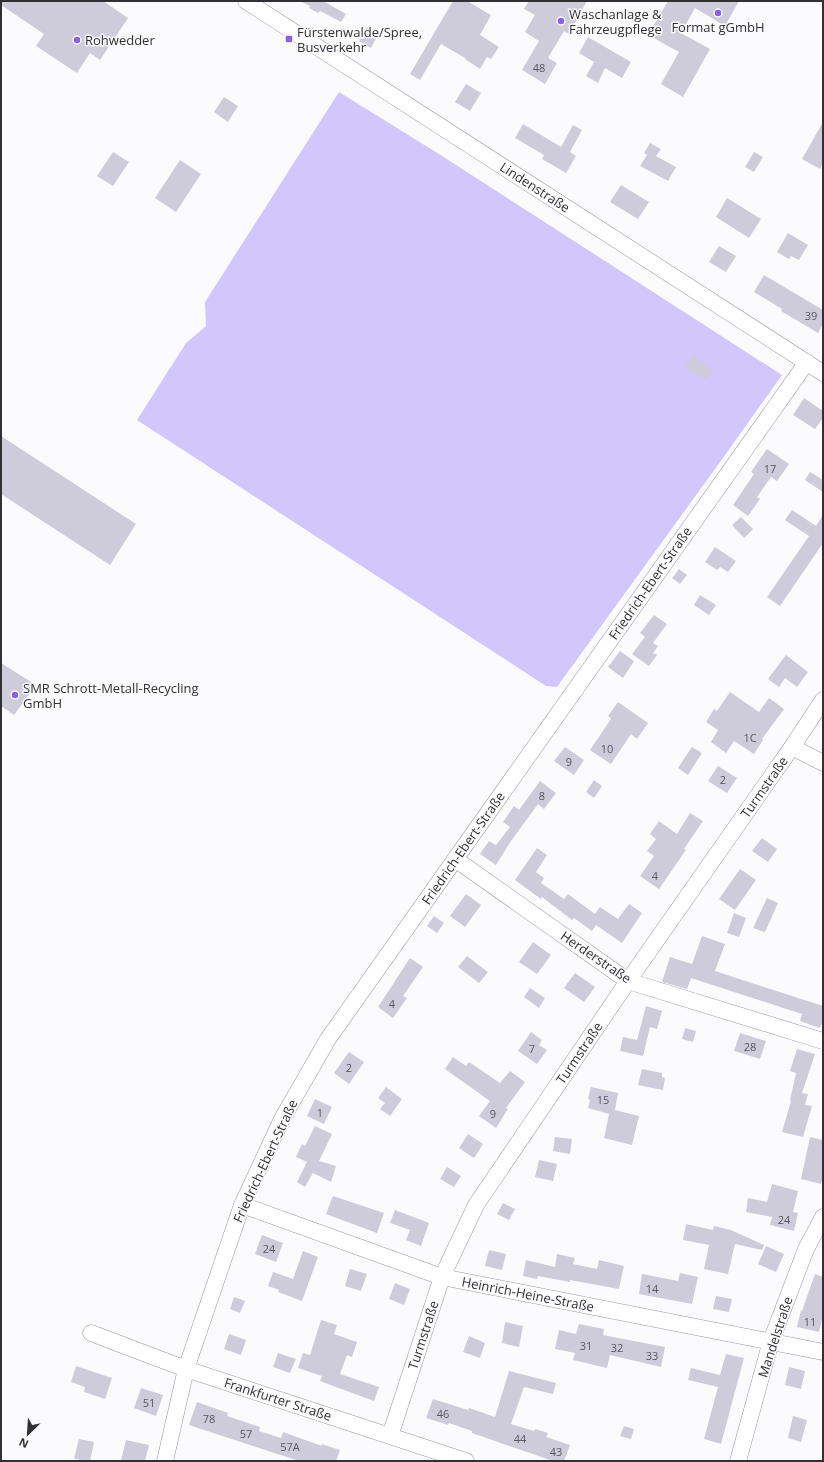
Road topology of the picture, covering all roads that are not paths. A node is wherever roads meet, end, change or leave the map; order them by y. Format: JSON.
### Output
{"nodes":[{"id":1,"x":246,"y":1,"type":"edge"},
{"id":2,"x":807,"y":362,"type":"junction"},
{"id":3,"x":823,"y":373,"type":"edge"},
{"id":4,"x":823,"y":700,"type":"edge"},
{"id":5,"x":792,"y":747,"type":"junction"},
{"id":6,"x":823,"y":763,"type":"edge"},
{"id":7,"x":455,"y":859,"type":"junction"},
{"id":8,"x":628,"y":981,"type":"junction"},
{"id":9,"x":823,"y":1041,"type":"edge"},
{"id":10,"x":242,"y":1205,"type":"junction"},
{"id":11,"x":823,"y":1217,"type":"edge"},
{"id":12,"x":442,"y":1277,"type":"junction"},
{"id":13,"x":91,"y":1333,"type":"dead end"},
{"id":14,"x":771,"y":1341,"type":"junction"},
{"id":15,"x":823,"y":1352,"type":"edge"},
{"id":16,"x":186,"y":1369,"type":"junction"},
{"id":17,"x":390,"y":1436,"type":"junction"},
{"id":18,"x":166,"y":1461,"type":"edge"},
{"id":19,"x":466,"y":1461,"type":"edge"},
{"id":20,"x":738,"y":1461,"type":"edge"}],
"edges":[{"from":1,"to":2,"type":"street","name":"Lindenstraße"},
{"from":2,"to":3,"type":"street","name":"Lindenstraße"},
{"from":2,"to":7,"type":"street","name":"Friedrich-Ebert-Straße"},
{"from":4,"to":5,"type":"street","name":"Turmstraße"},
{"from":5,"to":6,"type":"street"},
{"from":5,"to":8,"type":"street","name":"Turmstraße"},
{"from":7,"to":8,"type":"street","name":"Herderstraße"},
{"from":7,"to":10,"type":"street","name":"Friedrich-Ebert-Straße"},
{"from":8,"to":9,"type":"street","name":"Herderstraße"},
{"from":8,"to":12,"type":"street","name":"Turmstraße"},
{"from":10,"to":12,"type":"street","name":"Heinrich-Heine-Straße"},
{"from":10,"to":16,"type":"street","name":"Friedrich-Ebert-Straße"},
{"from":11,"to":14,"type":"street","name":"Mandelstraße"},
{"from":12,"to":14,"type":"street","name":"Heinrich-Heine-Straße"},
{"from":12,"to":17,"type":"street","name":"Turmstraße"},
{"from":13,"to":16,"type":"street","name":"Frankfurter Straße"},
{"from":14,"to":15,"type":"street","name":"Heinrich-Heine-Straße"},
{"from":14,"to":20,"type":"street","name":"Mandelstraße"},
{"from":16,"to":17,"type":"street","name":"Frankfurter Straße"},
{"from":16,"to":18,"type":"street","name":"Friedrich-Ebert-Straße"},
{"from":17,"to":19,"type":"street","name":"Frankfurter Straße"}]}
